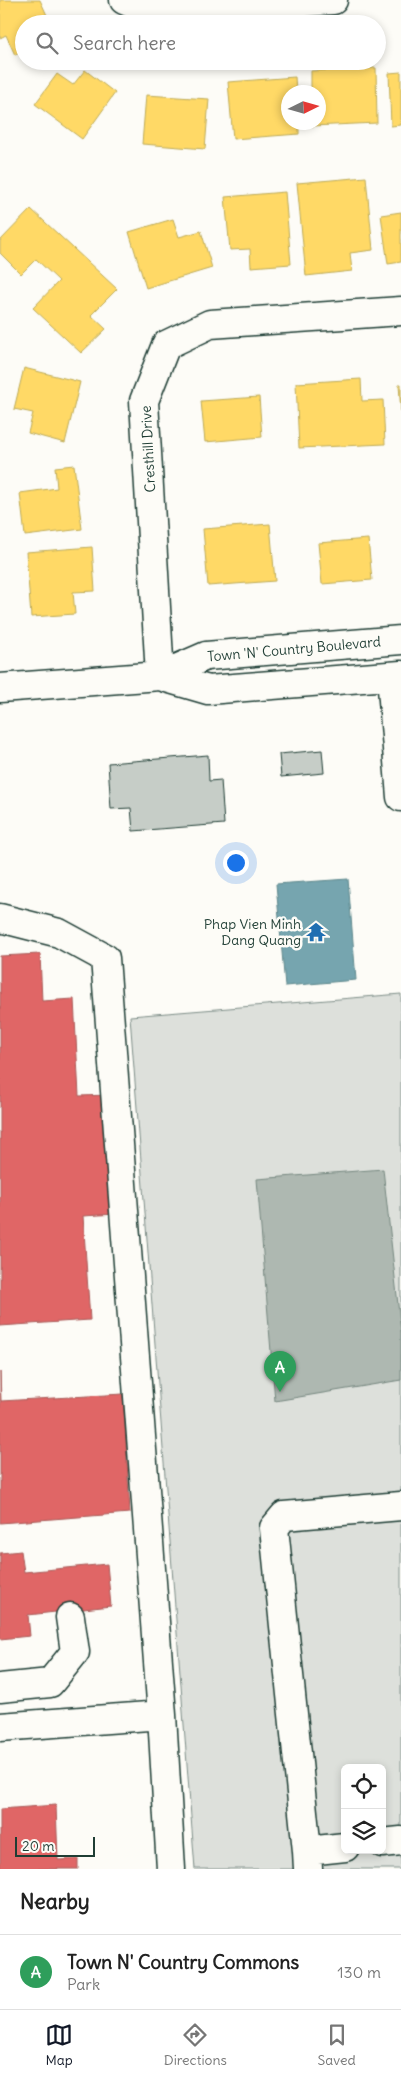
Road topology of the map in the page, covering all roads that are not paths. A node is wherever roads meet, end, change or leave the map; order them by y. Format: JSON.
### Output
{"nodes":[{"id":1,"x":124,"y":0,"type":"edge"},
{"id":2,"x":333,"y":0,"type":"edge"},
{"id":3,"x":401,"y":311,"type":"edge"},
{"id":4,"x":401,"y":640,"type":"edge"},
{"id":5,"x":160,"y":676,"type":"junction"},
{"id":6,"x":396,"y":676,"type":"edge"},
{"id":7,"x":0,"y":688,"type":"edge"},
{"id":8,"x":401,"y":797,"type":"edge"},
{"id":9,"x":0,"y":918,"type":"edge"},
{"id":10,"x":401,"y":1506,"type":"edge"},
{"id":11,"x":70,"y":1617,"type":"dead end"},
{"id":12,"x":0,"y":1688,"type":"edge"},
{"id":13,"x":162,"y":1715,"type":"junction"},
{"id":14,"x":0,"y":1727,"type":"edge"},
{"id":15,"x":401,"y":1841,"type":"edge"},
{"id":16,"x":386,"y":1843,"type":"edge"},
{"id":17,"x":341,"y":1848,"type":"edge"},
{"id":18,"x":308,"y":1860,"type":"edge"},
{"id":19,"x":171,"y":1869,"type":"edge"}],
"edges":[{"from":1,"to":2,"type":"street"},
{"from":3,"to":5,"type":"street","name":"Cresthill Drive"},
{"from":4,"to":5,"type":"street","name":"Town 'N' Country Boulevard"},
{"from":5,"to":6,"type":"street","name":"Town 'N' Country Boulevard"},
{"from":5,"to":7,"type":"street","name":"Town 'N' Country Boulevard"},
{"from":6,"to":8,"type":"street"},
{"from":9,"to":13,"type":"street"},
{"from":10,"to":18,"type":"street"},
{"from":11,"to":12,"type":"street"},
{"from":13,"to":14,"type":"street"},
{"from":13,"to":19,"type":"street"},
{"from":15,"to":16,"type":"street"},
{"from":17,"to":18,"type":"street"}]}
